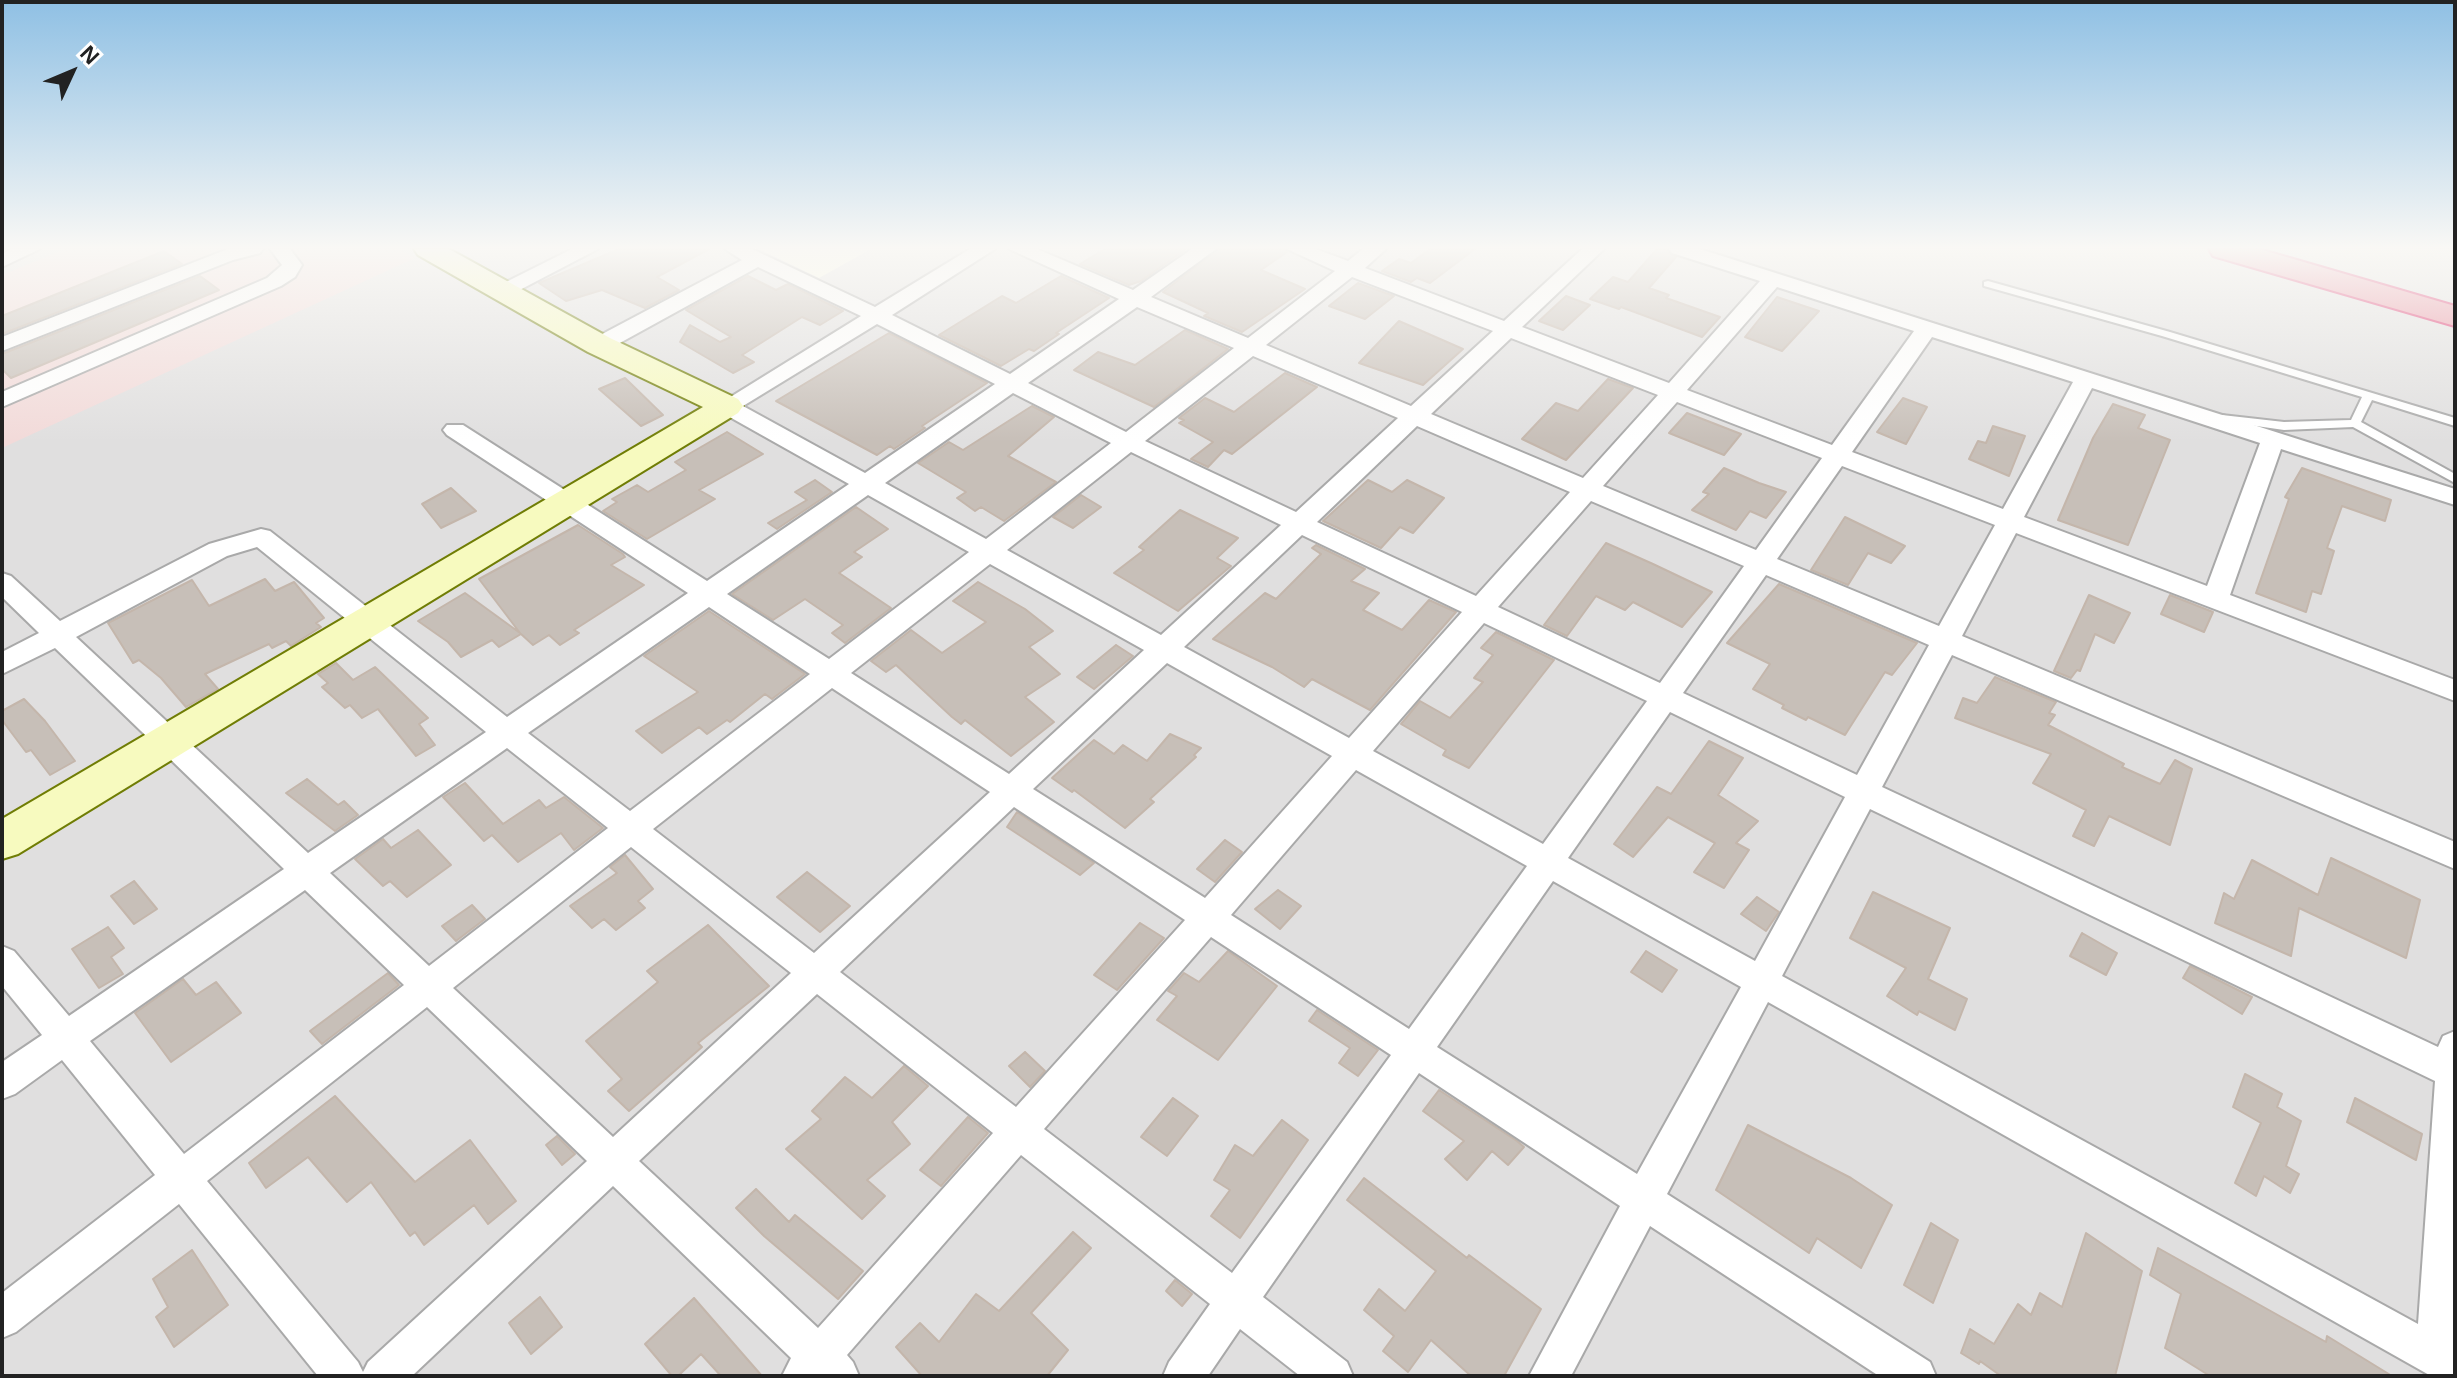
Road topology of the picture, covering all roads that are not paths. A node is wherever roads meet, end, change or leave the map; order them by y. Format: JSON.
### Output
{"nodes":[{"id":1,"x":82,"y":313,"type":"edge"},
{"id":2,"x":202,"y":313,"type":"edge"},
{"id":3,"x":543,"y":313,"type":"edge"},
{"id":4,"x":651,"y":313,"type":"edge"},
{"id":5,"x":872,"y":313,"type":"edge"},
{"id":6,"x":879,"y":313,"type":"edge"},
{"id":7,"x":1115,"y":313,"type":"edge"},
{"id":8,"x":1170,"y":313,"type":"edge"},
{"id":9,"x":1294,"y":313,"type":"edge"},
{"id":10,"x":1464,"y":313,"type":"edge"},
{"id":11,"x":1526,"y":313,"type":"edge"},
{"id":12,"x":1742,"y":313,"type":"edge"},
{"id":13,"x":1875,"y":313,"type":"edge"},
{"id":14,"x":2092,"y":313,"type":"edge"},
{"id":15,"x":876,"y":315,"type":"junction"},
{"id":16,"x":1508,"y":330,"type":"junction"},
{"id":17,"x":1926,"y":330,"type":"junction"},
{"id":18,"x":2,"y":345,"type":"edge"},
{"id":19,"x":599,"y":345,"type":"junction"},
{"id":20,"x":1251,"y":347,"type":"junction"},
{"id":21,"x":2085,"y":381,"type":"junction"},
{"id":22,"x":1011,"y":384,"type":"junction"},
{"id":23,"x":1672,"y":392,"type":"junction"},
{"id":24,"x":2368,"y":396,"type":"junction"},
{"id":25,"x":2,"y":400,"type":"edge"},
{"id":26,"x":727,"y":406,"type":"junction"},
{"id":27,"x":2177,"y":410,"type":"junction"},
{"id":28,"x":1415,"y":417,"type":"junction"},
{"id":29,"x":2455,"y":422,"type":"edge"},
{"id":30,"x":2355,"y":423,"type":"junction"},
{"id":31,"x":455,"y":430,"type":"dead end"},
{"id":32,"x":2273,"y":440,"type":"junction"},
{"id":33,"x":1128,"y":442,"type":"junction"},
{"id":34,"x":1835,"y":454,"type":"junction"},
{"id":35,"x":2455,"y":479,"type":"edge"},
{"id":36,"x":865,"y":485,"type":"junction"},
{"id":37,"x":1588,"y":490,"type":"junction"},
{"id":38,"x":2455,"y":497,"type":"edge"},
{"id":39,"x":565,"y":502,"type":"junction"},
{"id":40,"x":2010,"y":521,"type":"junction"},
{"id":41,"x":1299,"y":524,"type":"junction"},
{"id":42,"x":987,"y":552,"type":"junction"},
{"id":43,"x":1760,"y":563,"type":"junction"},
{"id":44,"x":2,"y":582,"type":"edge"},
{"id":45,"x":708,"y":594,"type":"junction"},
{"id":46,"x":2215,"y":599,"type":"junction"},
{"id":47,"x":1480,"y":610,"type":"junction"},
{"id":48,"x":365,"y":622,"type":"junction"},
{"id":49,"x":59,"y":634,"type":"junction"},
{"id":50,"x":1946,"y":641,"type":"junction"},
{"id":51,"x":1164,"y":650,"type":"junction"},
{"id":52,"x":2,"y":664,"type":"edge"},
{"id":53,"x":831,"y":674,"type":"junction"},
{"id":54,"x":2455,"y":691,"type":"edge"},
{"id":55,"x":1663,"y":698,"type":"junction"},
{"id":56,"x":507,"y":732,"type":"junction"},
{"id":57,"x":168,"y":741,"type":"junction"},
{"id":58,"x":1352,"y":754,"type":"junction"},
{"id":59,"x":1865,"y":790,"type":"junction"},
{"id":60,"x":1012,"y":791,"type":"junction"},
{"id":61,"x":631,"y":829,"type":"junction"},
{"id":62,"x":2,"y":841,"type":"edge"},
{"id":63,"x":2455,"y":856,"type":"edge"},
{"id":64,"x":1547,"y":862,"type":"junction"},
{"id":65,"x":306,"y":871,"type":"junction"},
{"id":66,"x":1208,"y":918,"type":"junction"},
{"id":67,"x":2,"y":961,"type":"edge"},
{"id":68,"x":816,"y":973,"type":"junction"},
{"id":69,"x":1762,"y":982,"type":"junction"},
{"id":70,"x":428,"y":987,"type":"junction"},
{"id":71,"x":65,"y":1038,"type":"junction"},
{"id":72,"x":1414,"y":1051,"type":"junction"},
{"id":73,"x":2454,"y":1063,"type":"edge"},
{"id":74,"x":2,"y":1082,"type":"edge"},
{"id":75,"x":1019,"y":1131,"type":"junction"},
{"id":76,"x":612,"y":1161,"type":"junction"},
{"id":77,"x":182,"y":1179,"type":"junction"},
{"id":78,"x":1644,"y":1200,"type":"junction"},
{"id":79,"x":1237,"y":1301,"type":"junction"},
{"id":80,"x":2,"y":1318,"type":"edge"},
{"id":81,"x":2446,"y":1361,"type":"edge"},
{"id":82,"x":820,"y":1370,"type":"edge"},
{"id":83,"x":344,"y":1376,"type":"edge"},
{"id":84,"x":382,"y":1376,"type":"edge"},
{"id":85,"x":1183,"y":1376,"type":"edge"},
{"id":86,"x":1333,"y":1376,"type":"edge"},
{"id":87,"x":1549,"y":1376,"type":"edge"},
{"id":88,"x":1916,"y":1376,"type":"edge"}],
"edges":[{"from":1,"to":18,"type":"street"},
{"from":2,"to":25,"type":"street"},
{"from":3,"to":19,"type":"main road"},
{"from":4,"to":19,"type":"street"},
{"from":5,"to":15,"type":"street"},
{"from":6,"to":15,"type":"street"},
{"from":7,"to":22,"type":"street"},
{"from":8,"to":20,"type":"street"},
{"from":9,"to":20,"type":"street"},
{"from":10,"to":16,"type":"street"},
{"from":11,"to":16,"type":"street"},
{"from":12,"to":23,"type":"street"},
{"from":13,"to":17,"type":"street"},
{"from":14,"to":24,"type":"lane"},
{"from":15,"to":22,"type":"street"},
{"from":15,"to":26,"type":"street"},
{"from":16,"to":23,"type":"street"},
{"from":16,"to":28,"type":"street"},
{"from":17,"to":21,"type":"street"},
{"from":17,"to":34,"type":"street"},
{"from":19,"to":26,"type":"main road"},
{"from":20,"to":28,"type":"street"},
{"from":20,"to":33,"type":"street"},
{"from":21,"to":27,"type":"street"},
{"from":21,"to":40,"type":"street"},
{"from":22,"to":33,"type":"street"},
{"from":22,"to":36,"type":"street"},
{"from":23,"to":34,"type":"street"},
{"from":23,"to":37,"type":"street"},
{"from":24,"to":29,"type":"lane"},
{"from":24,"to":30,"type":"lane"},
{"from":26,"to":36,"type":"street"},
{"from":26,"to":39,"type":"main road"},
{"from":27,"to":30,"type":"lane"},
{"from":27,"to":32,"type":"street"},
{"from":28,"to":37,"type":"street"},
{"from":28,"to":41,"type":"street"},
{"from":30,"to":35,"type":"lane"},
{"from":31,"to":39,"type":"street"},
{"from":32,"to":38,"type":"street"},
{"from":32,"to":46,"type":"street"},
{"from":33,"to":41,"type":"street"},
{"from":33,"to":42,"type":"street"},
{"from":34,"to":40,"type":"street"},
{"from":34,"to":43,"type":"street"},
{"from":36,"to":42,"type":"street"},
{"from":36,"to":45,"type":"street"},
{"from":37,"to":43,"type":"street"},
{"from":37,"to":47,"type":"street"},
{"from":39,"to":45,"type":"street"},
{"from":39,"to":48,"type":"main road"},
{"from":40,"to":46,"type":"street"},
{"from":40,"to":50,"type":"street"},
{"from":41,"to":47,"type":"street"},
{"from":41,"to":51,"type":"street"},
{"from":42,"to":51,"type":"street"},
{"from":42,"to":53,"type":"street"},
{"from":43,"to":50,"type":"street"},
{"from":43,"to":55,"type":"street"},
{"from":44,"to":49,"type":"street"},
{"from":45,"to":53,"type":"street"},
{"from":45,"to":56,"type":"street"},
{"from":46,"to":54,"type":"street"},
{"from":47,"to":55,"type":"street"},
{"from":47,"to":58,"type":"street"},
{"from":48,"to":49,"type":"street"},
{"from":48,"to":56,"type":"street"},
{"from":48,"to":57,"type":"main road"},
{"from":49,"to":52,"type":"street"},
{"from":49,"to":57,"type":"street"},
{"from":50,"to":59,"type":"street"},
{"from":50,"to":63,"type":"street"},
{"from":51,"to":58,"type":"street"},
{"from":51,"to":60,"type":"street"},
{"from":53,"to":60,"type":"street"},
{"from":53,"to":61,"type":"street"},
{"from":55,"to":59,"type":"street"},
{"from":55,"to":64,"type":"street"},
{"from":56,"to":61,"type":"street"},
{"from":56,"to":65,"type":"street"},
{"from":57,"to":62,"type":"main road"},
{"from":57,"to":65,"type":"street"},
{"from":58,"to":64,"type":"street"},
{"from":58,"to":66,"type":"street"},
{"from":59,"to":69,"type":"street"},
{"from":59,"to":73,"type":"street"},
{"from":60,"to":66,"type":"street"},
{"from":60,"to":68,"type":"street"},
{"from":61,"to":68,"type":"street"},
{"from":61,"to":70,"type":"street"},
{"from":64,"to":69,"type":"street"},
{"from":64,"to":72,"type":"street"},
{"from":65,"to":70,"type":"street"},
{"from":65,"to":71,"type":"street"},
{"from":66,"to":72,"type":"street"},
{"from":66,"to":75,"type":"street"},
{"from":67,"to":71,"type":"street"},
{"from":68,"to":75,"type":"street"},
{"from":68,"to":76,"type":"street"},
{"from":69,"to":78,"type":"street"},
{"from":69,"to":81,"type":"street"},
{"from":70,"to":76,"type":"street"},
{"from":70,"to":77,"type":"street"},
{"from":71,"to":74,"type":"street"},
{"from":71,"to":77,"type":"street"},
{"from":72,"to":78,"type":"street"},
{"from":72,"to":79,"type":"street"},
{"from":73,"to":81,"type":"street"},
{"from":75,"to":79,"type":"street"},
{"from":75,"to":82,"type":"street"},
{"from":76,"to":82,"type":"street"},
{"from":76,"to":84,"type":"street"},
{"from":77,"to":80,"type":"street"},
{"from":77,"to":83,"type":"street"},
{"from":78,"to":87,"type":"street"},
{"from":78,"to":88,"type":"street"},
{"from":79,"to":85,"type":"street"},
{"from":79,"to":86,"type":"street"}]}
